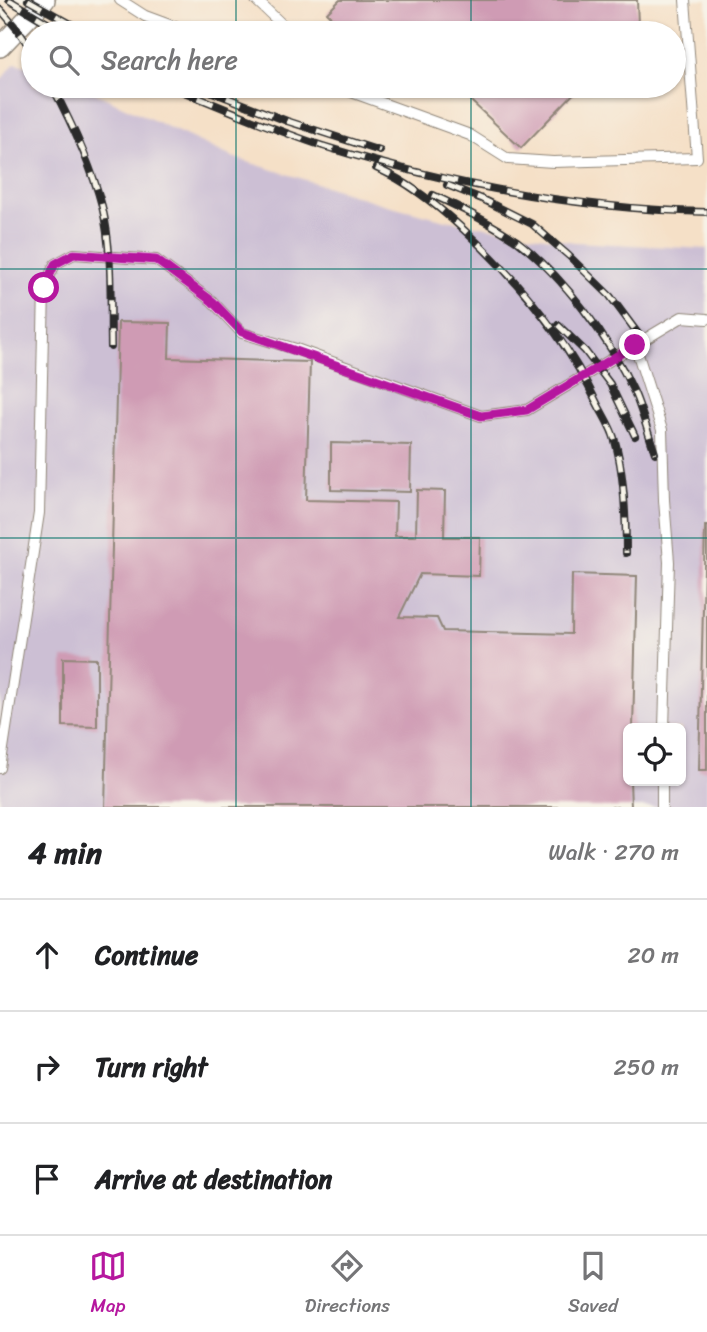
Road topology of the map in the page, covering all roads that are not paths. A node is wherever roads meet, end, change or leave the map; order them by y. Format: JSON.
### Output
{"nodes":[{"id":1,"x":45,"y":0,"type":"edge"},
{"id":2,"x":120,"y":0,"type":"edge"},
{"id":3,"x":256,"y":0,"type":"edge"},
{"id":4,"x":685,"y":0,"type":"edge"},
{"id":5,"x":25,"y":21,"type":"edge"},
{"id":6,"x":159,"y":21,"type":"edge"},
{"id":7,"x":278,"y":21,"type":"edge"},
{"id":8,"x":21,"y":25,"type":"edge"},
{"id":9,"x":0,"y":47,"type":"edge"},
{"id":10,"x":373,"y":98,"type":"edge"},
{"id":11,"x":702,"y":158,"type":"edge"},
{"id":12,"x":707,"y":319,"type":"edge"},
{"id":13,"x":635,"y":345,"type":"junction"},
{"id":14,"x":664,"y":723,"type":"edge"},
{"id":15,"x":0,"y":768,"type":"edge"},
{"id":16,"x":662,"y":786,"type":"edge"},
{"id":17,"x":662,"y":807,"type":"edge"}],
"edges":[{"from":1,"to":5,"type":"street"},
{"from":2,"to":6,"type":"lane"},
{"from":3,"to":7,"type":"lane"},
{"from":4,"to":11,"type":"lane"},
{"from":8,"to":9,"type":"street"},
{"from":10,"to":11,"type":"lane"},
{"from":12,"to":13,"type":"lane"},
{"from":13,"to":14,"type":"lane"},
{"from":13,"to":15,"type":"lane"},
{"from":16,"to":17,"type":"lane"}]}
